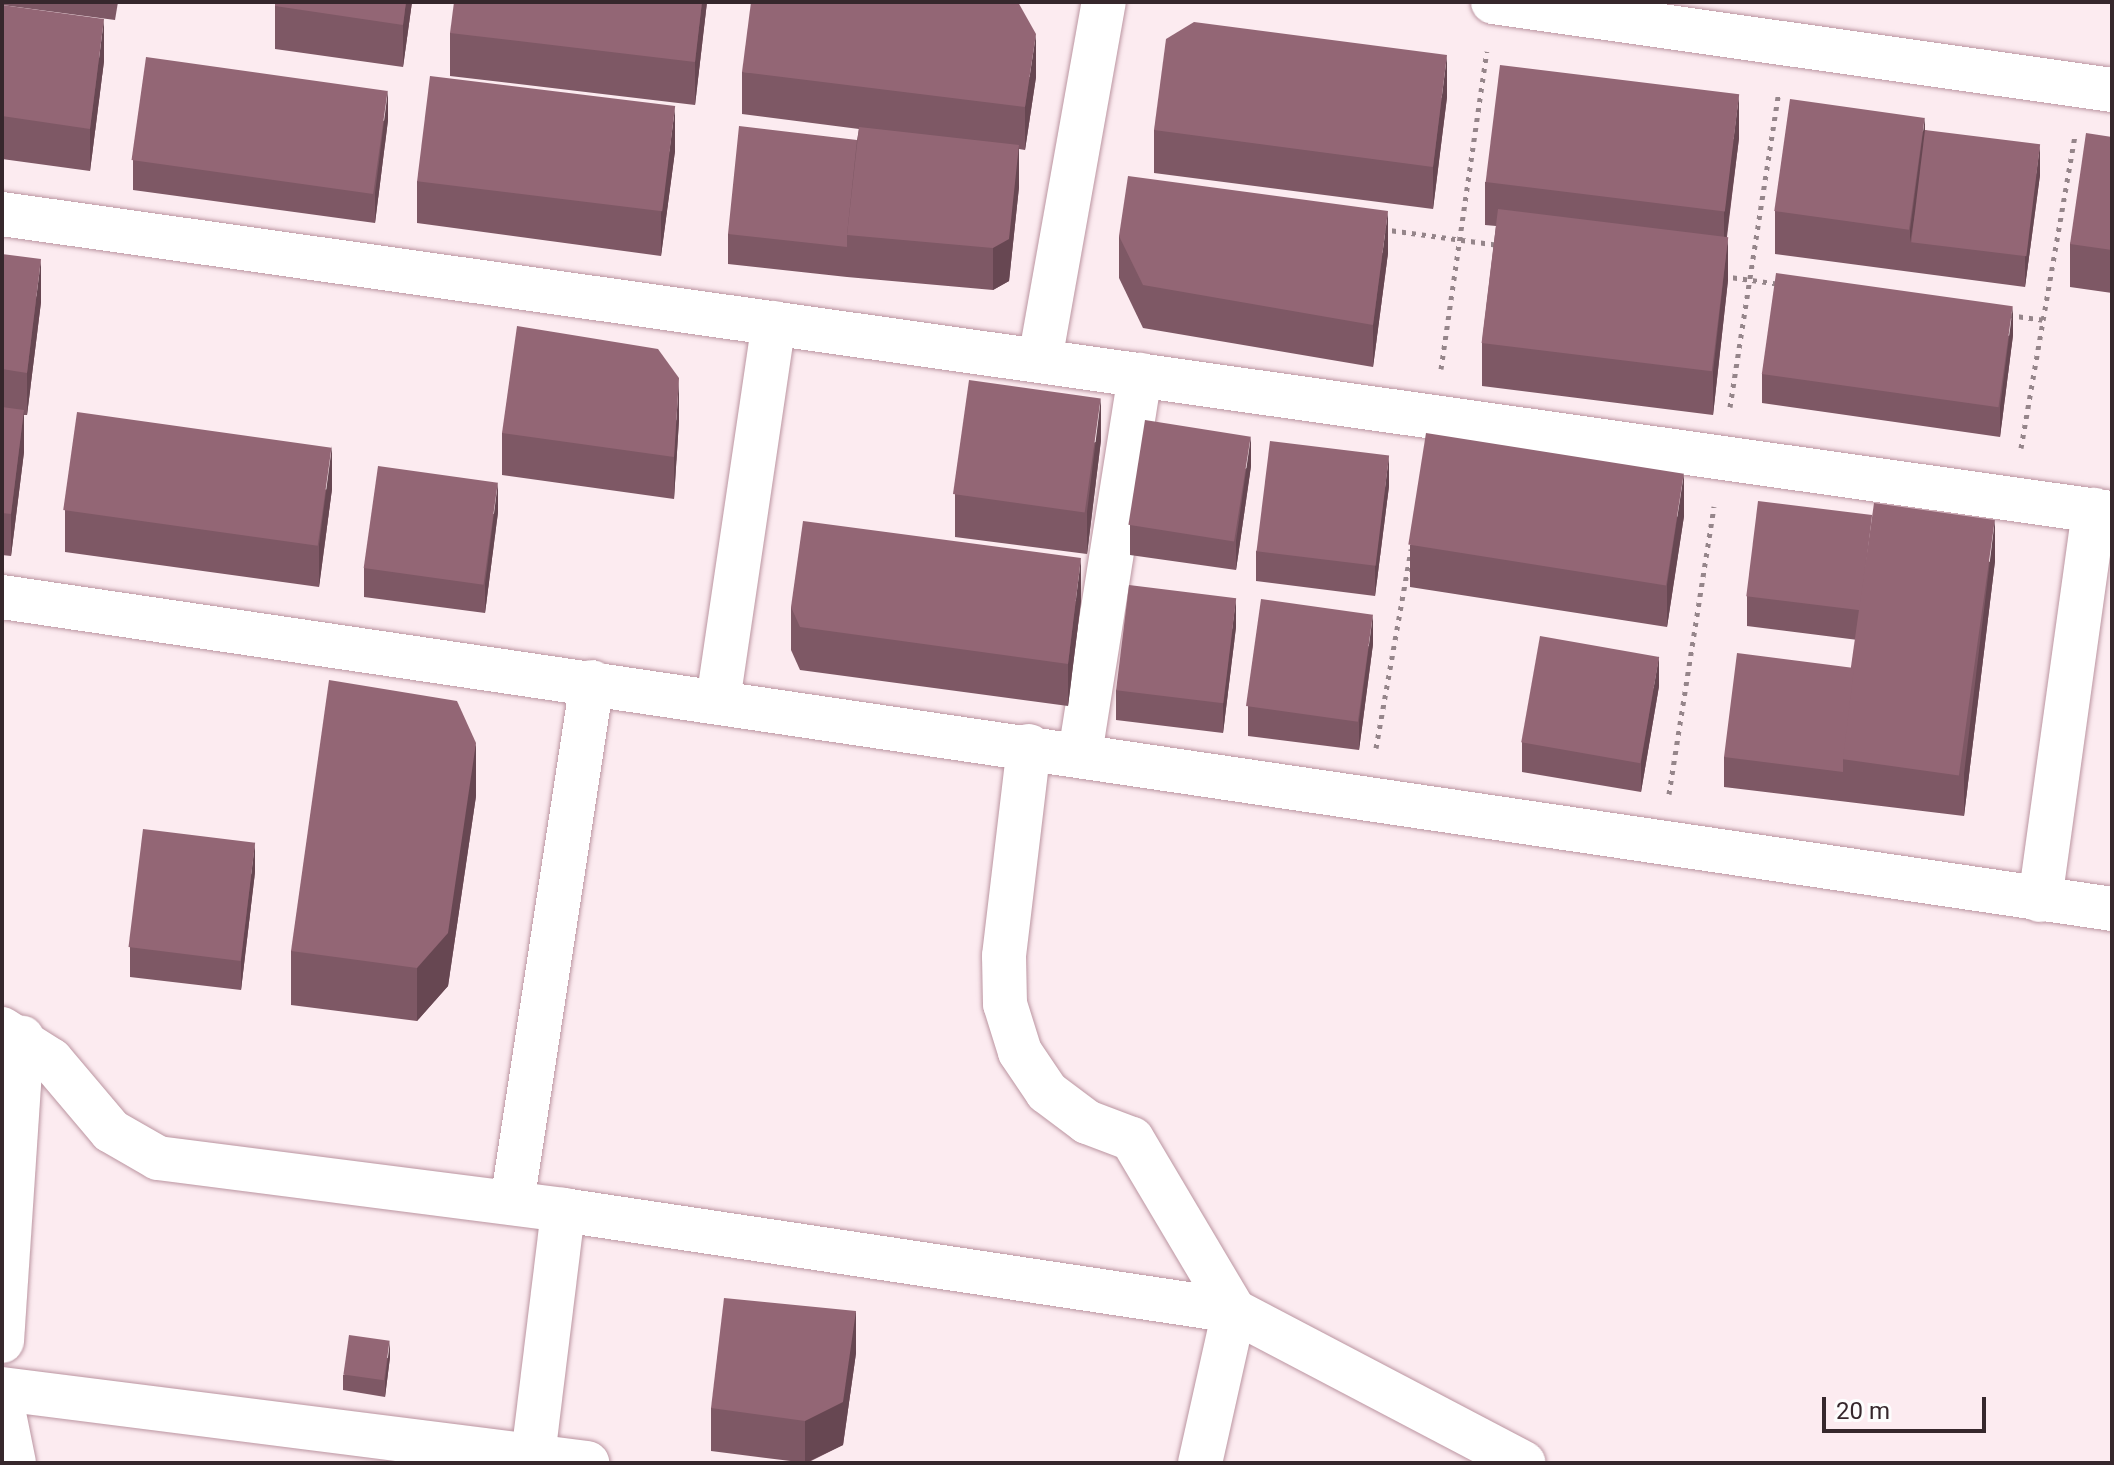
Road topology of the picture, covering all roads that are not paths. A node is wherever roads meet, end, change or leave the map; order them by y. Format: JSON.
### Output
{"nodes":[{"id":1,"x":1104,"y":2,"type":"edge"},
{"id":2,"x":1493,"y":2,"type":"edge"},
{"id":3,"x":2097,"y":88,"type":"edge"},
{"id":4,"x":2,"y":214,"type":"edge"},
{"id":5,"x":774,"y":323,"type":"junction"},
{"id":6,"x":1040,"y":360,"type":"junction"},
{"id":7,"x":1140,"y":375,"type":"junction"},
{"id":8,"x":2103,"y":512,"type":"edge"},
{"id":9,"x":2,"y":597,"type":"edge"},
{"id":10,"x":592,"y":682,"type":"junction"},
{"id":11,"x":718,"y":701,"type":"junction"},
{"id":12,"x":1029,"y":746,"type":"junction"},
{"id":13,"x":1080,"y":754,"type":"junction"},
{"id":14,"x":2040,"y":900,"type":"junction"},
{"id":15,"x":2112,"y":909,"type":"edge"},
{"id":16,"x":12,"y":1033,"type":"edge"},
{"id":17,"x":512,"y":1203,"type":"junction"},
{"id":18,"x":563,"y":1210,"type":"junction"},
{"id":19,"x":1234,"y":1311,"type":"junction"},
{"id":20,"x":2,"y":1341,"type":"edge"},
{"id":21,"x":2,"y":1389,"type":"edge"},
{"id":22,"x":2,"y":1404,"type":"edge"},
{"id":23,"x":533,"y":1456,"type":"junction"},
{"id":24,"x":14,"y":1463,"type":"edge"},
{"id":25,"x":587,"y":1463,"type":"edge"},
{"id":26,"x":1200,"y":1463,"type":"edge"},
{"id":27,"x":1523,"y":1463,"type":"edge"}],
"edges":[{"from":1,"to":6,"type":"street"},
{"from":2,"to":3,"type":"street"},
{"from":4,"to":5,"type":"street"},
{"from":5,"to":6,"type":"street"},
{"from":5,"to":11,"type":"street"},
{"from":6,"to":7,"type":"street"},
{"from":7,"to":8,"type":"street"},
{"from":7,"to":13,"type":"street"},
{"from":8,"to":14,"type":"street"},
{"from":9,"to":10,"type":"street"},
{"from":10,"to":11,"type":"street"},
{"from":10,"to":17,"type":"street"},
{"from":11,"to":12,"type":"street"},
{"from":12,"to":13,"type":"street"},
{"from":12,"to":19,"type":"street"},
{"from":13,"to":14,"type":"street"},
{"from":14,"to":15,"type":"street"},
{"from":16,"to":17,"type":"street"},
{"from":16,"to":20,"type":"street"},
{"from":17,"to":18,"type":"street"},
{"from":18,"to":19,"type":"street"},
{"from":18,"to":23,"type":"street"},
{"from":19,"to":26,"type":"street"},
{"from":19,"to":27,"type":"street"},
{"from":21,"to":23,"type":"street"},
{"from":22,"to":24,"type":"street"},
{"from":23,"to":25,"type":"street"}]}
